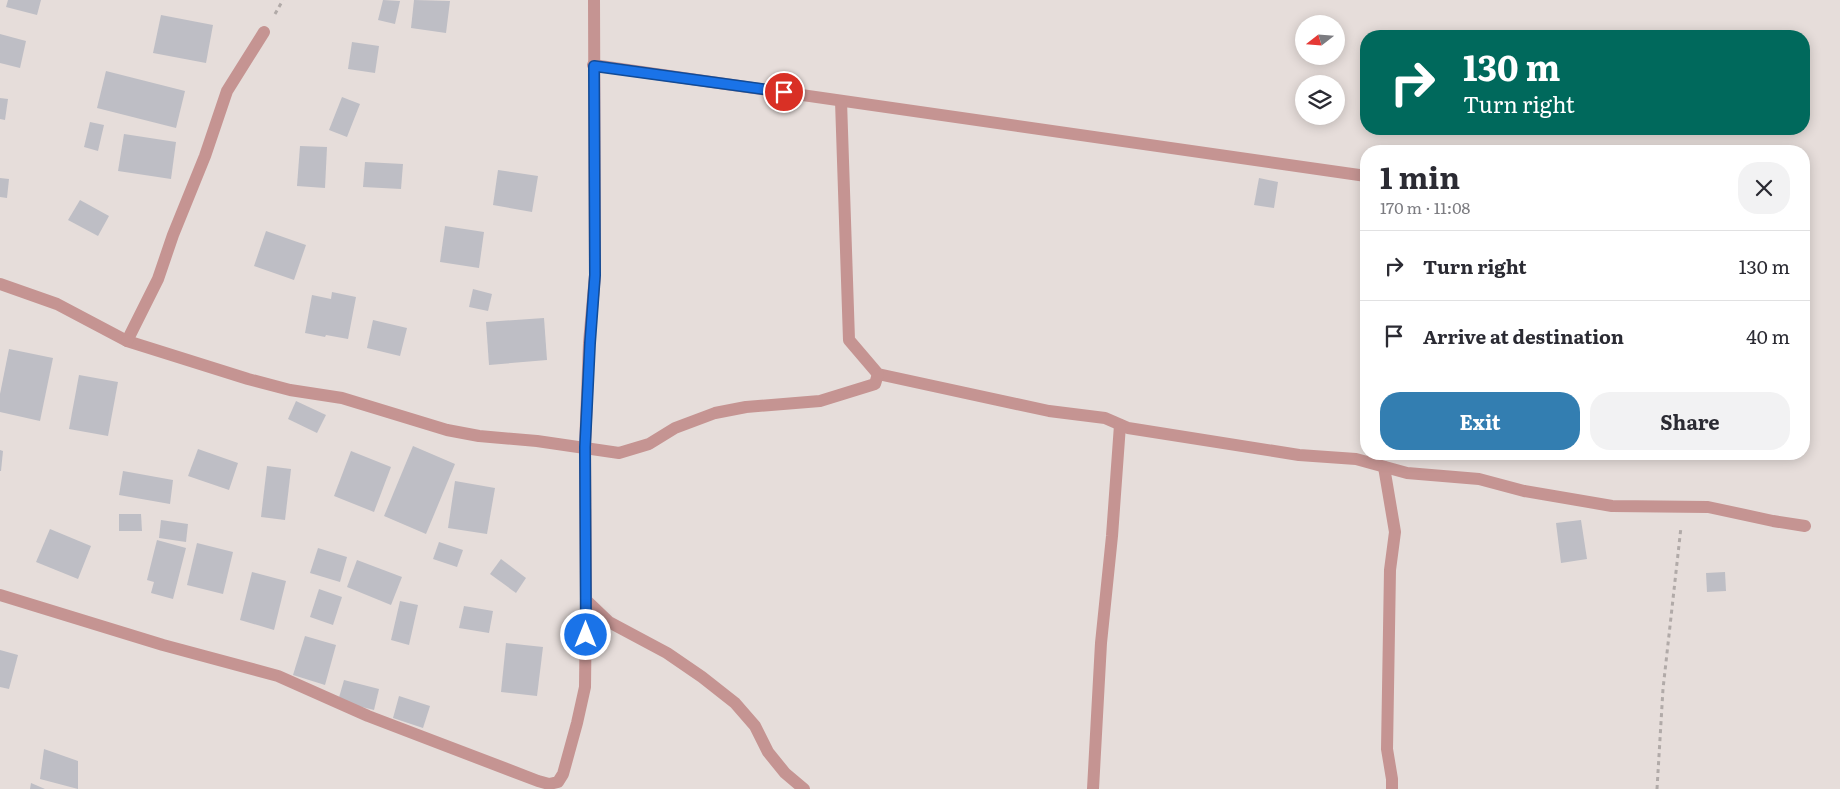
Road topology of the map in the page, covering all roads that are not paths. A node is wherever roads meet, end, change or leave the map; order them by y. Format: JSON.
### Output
{"nodes":[{"id":1,"x":594,"y":0,"type":"edge"},
{"id":2,"x":264,"y":32,"type":"dead end"},
{"id":3,"x":594,"y":66,"type":"junction"},
{"id":4,"x":841,"y":101,"type":"junction"},
{"id":5,"x":1360,"y":175,"type":"edge"},
{"id":6,"x":0,"y":284,"type":"edge"},
{"id":7,"x":127,"y":341,"type":"junction"},
{"id":8,"x":878,"y":374,"type":"junction"},
{"id":9,"x":1120,"y":425,"type":"junction"},
{"id":10,"x":585,"y":447,"type":"junction"},
{"id":11,"x":1384,"y":467,"type":"junction"},
{"id":12,"x":1805,"y":526,"type":"dead end"},
{"id":13,"x":0,"y":595,"type":"edge"},
{"id":14,"x":586,"y":600,"type":"junction"},
{"id":15,"x":804,"y":789,"type":"edge"},
{"id":16,"x":1093,"y":789,"type":"edge"},
{"id":17,"x":1392,"y":789,"type":"edge"}],
"edges":[{"from":1,"to":3,"type":"street"},
{"from":2,"to":7,"type":"street"},
{"from":3,"to":4,"type":"street"},
{"from":3,"to":10,"type":"street"},
{"from":4,"to":5,"type":"street"},
{"from":4,"to":8,"type":"street"},
{"from":6,"to":7,"type":"street"},
{"from":7,"to":10,"type":"street"},
{"from":8,"to":9,"type":"street"},
{"from":8,"to":10,"type":"street"},
{"from":9,"to":11,"type":"street"},
{"from":9,"to":16,"type":"street"},
{"from":10,"to":14,"type":"street"},
{"from":11,"to":12,"type":"street"},
{"from":11,"to":17,"type":"street"},
{"from":13,"to":14,"type":"street"},
{"from":14,"to":15,"type":"street"}]}
